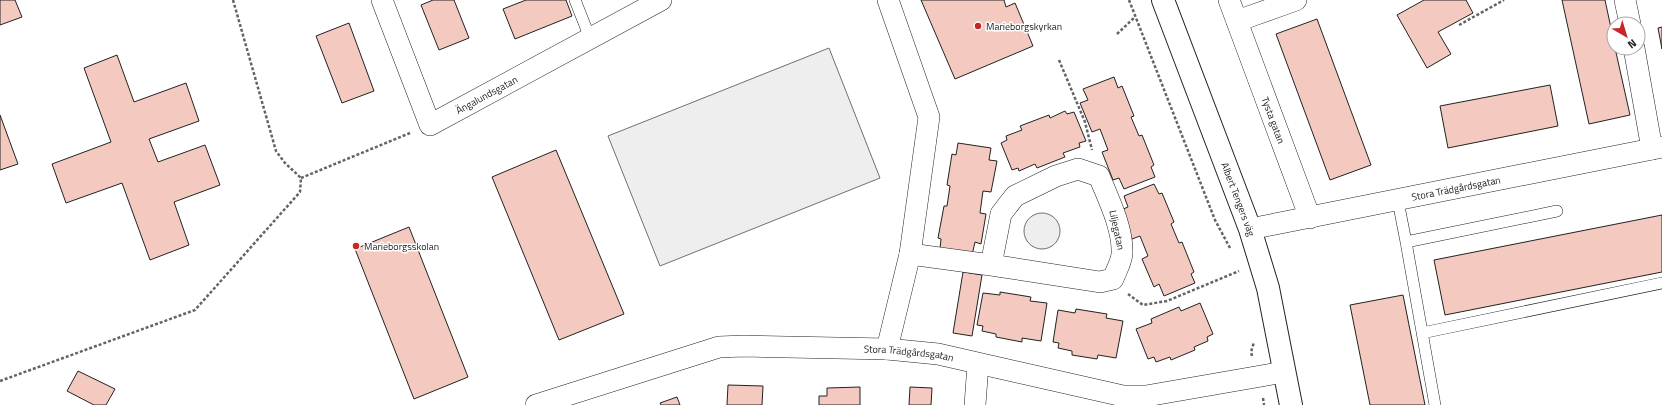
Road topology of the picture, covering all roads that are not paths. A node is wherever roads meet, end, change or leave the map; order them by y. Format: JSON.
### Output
{"nodes":[{"id":1,"x":382,"y":0,"type":"edge"},
{"id":2,"x":575,"y":0,"type":"edge"},
{"id":3,"x":662,"y":0,"type":"edge"},
{"id":4,"x":888,"y":0,"type":"edge"},
{"id":5,"x":1163,"y":0,"type":"edge"},
{"id":6,"x":1229,"y":0,"type":"edge"},
{"id":7,"x":1296,"y":0,"type":"edge"},
{"id":8,"x":1626,"y":0,"type":"edge"},
{"id":9,"x":1629,"y":16,"type":"edge"},
{"id":10,"x":1237,"y":21,"type":"junction"},
{"id":11,"x":590,"y":38,"type":"junction"},
{"id":12,"x":1636,"y":56,"type":"edge"},
{"id":13,"x":1657,"y":148,"type":"edge"},
{"id":14,"x":1398,"y":201,"type":"junction"},
{"id":15,"x":1557,"y":211,"type":"dead end"},
{"id":16,"x":1310,"y":218,"type":"junction"},
{"id":17,"x":1250,"y":230,"type":"junction"},
{"id":18,"x":1406,"y":242,"type":"junction"},
{"id":19,"x":910,"y":254,"type":"junction"},
{"id":20,"x":991,"y":265,"type":"junction"},
{"id":21,"x":1662,"y":284,"type":"edge"},
{"id":22,"x":1422,"y":333,"type":"junction"},
{"id":23,"x":887,"y":349,"type":"junction"},
{"id":24,"x":978,"y":364,"type":"junction"},
{"id":25,"x":1284,"y":372,"type":"junction"},
{"id":26,"x":540,"y":404,"type":"edge"},
{"id":27,"x":976,"y":405,"type":"edge"},
{"id":28,"x":1291,"y":405,"type":"edge"},
{"id":29,"x":1435,"y":405,"type":"edge"}],
"edges":[{"from":1,"to":11,"type":"street","name":"Ängalundsgatan"},
{"from":2,"to":11,"type":"lane"},
{"from":3,"to":11,"type":"street","name":"Ängalundsgatan"},
{"from":4,"to":19,"type":"street"},
{"from":5,"to":17,"type":"street","name":"Albert Tengers väg"},
{"from":6,"to":10,"type":"street","name":"Tysta gatan"},
{"from":7,"to":10,"type":"street"},
{"from":8,"to":9,"type":"street"},
{"from":10,"to":16,"type":"street","name":"Tysta gatan"},
{"from":12,"to":13,"type":"street"},
{"from":13,"to":14,"type":"street","name":"Stora Trädgårdsgatan"},
{"from":14,"to":16,"type":"street","name":"Stora Trädgårdsgatan"},
{"from":14,"to":18,"type":"lane"},
{"from":15,"to":18,"type":"lane"},
{"from":16,"to":17,"type":"street","name":"Stora Trädgårdsgatan"},
{"from":17,"to":25,"type":"street","name":"Albert Tengers väg"},
{"from":18,"to":22,"type":"lane"},
{"from":19,"to":20,"type":"street"},
{"from":19,"to":23,"type":"street"},
{"from":20,"to":20,"type":"street","name":"Liljegatan"},
{"from":21,"to":22,"type":"lane"},
{"from":22,"to":29,"type":"lane"},
{"from":23,"to":24,"type":"street","name":"Stora Trädgårdsgatan"},
{"from":23,"to":26,"type":"street","name":"Stora Trädgårdsgatan"},
{"from":24,"to":25,"type":"street","name":"Stora Trädgårdsgatan"},
{"from":24,"to":27,"type":"street"},
{"from":25,"to":28,"type":"street","name":"Albert Tengers väg"}]}
